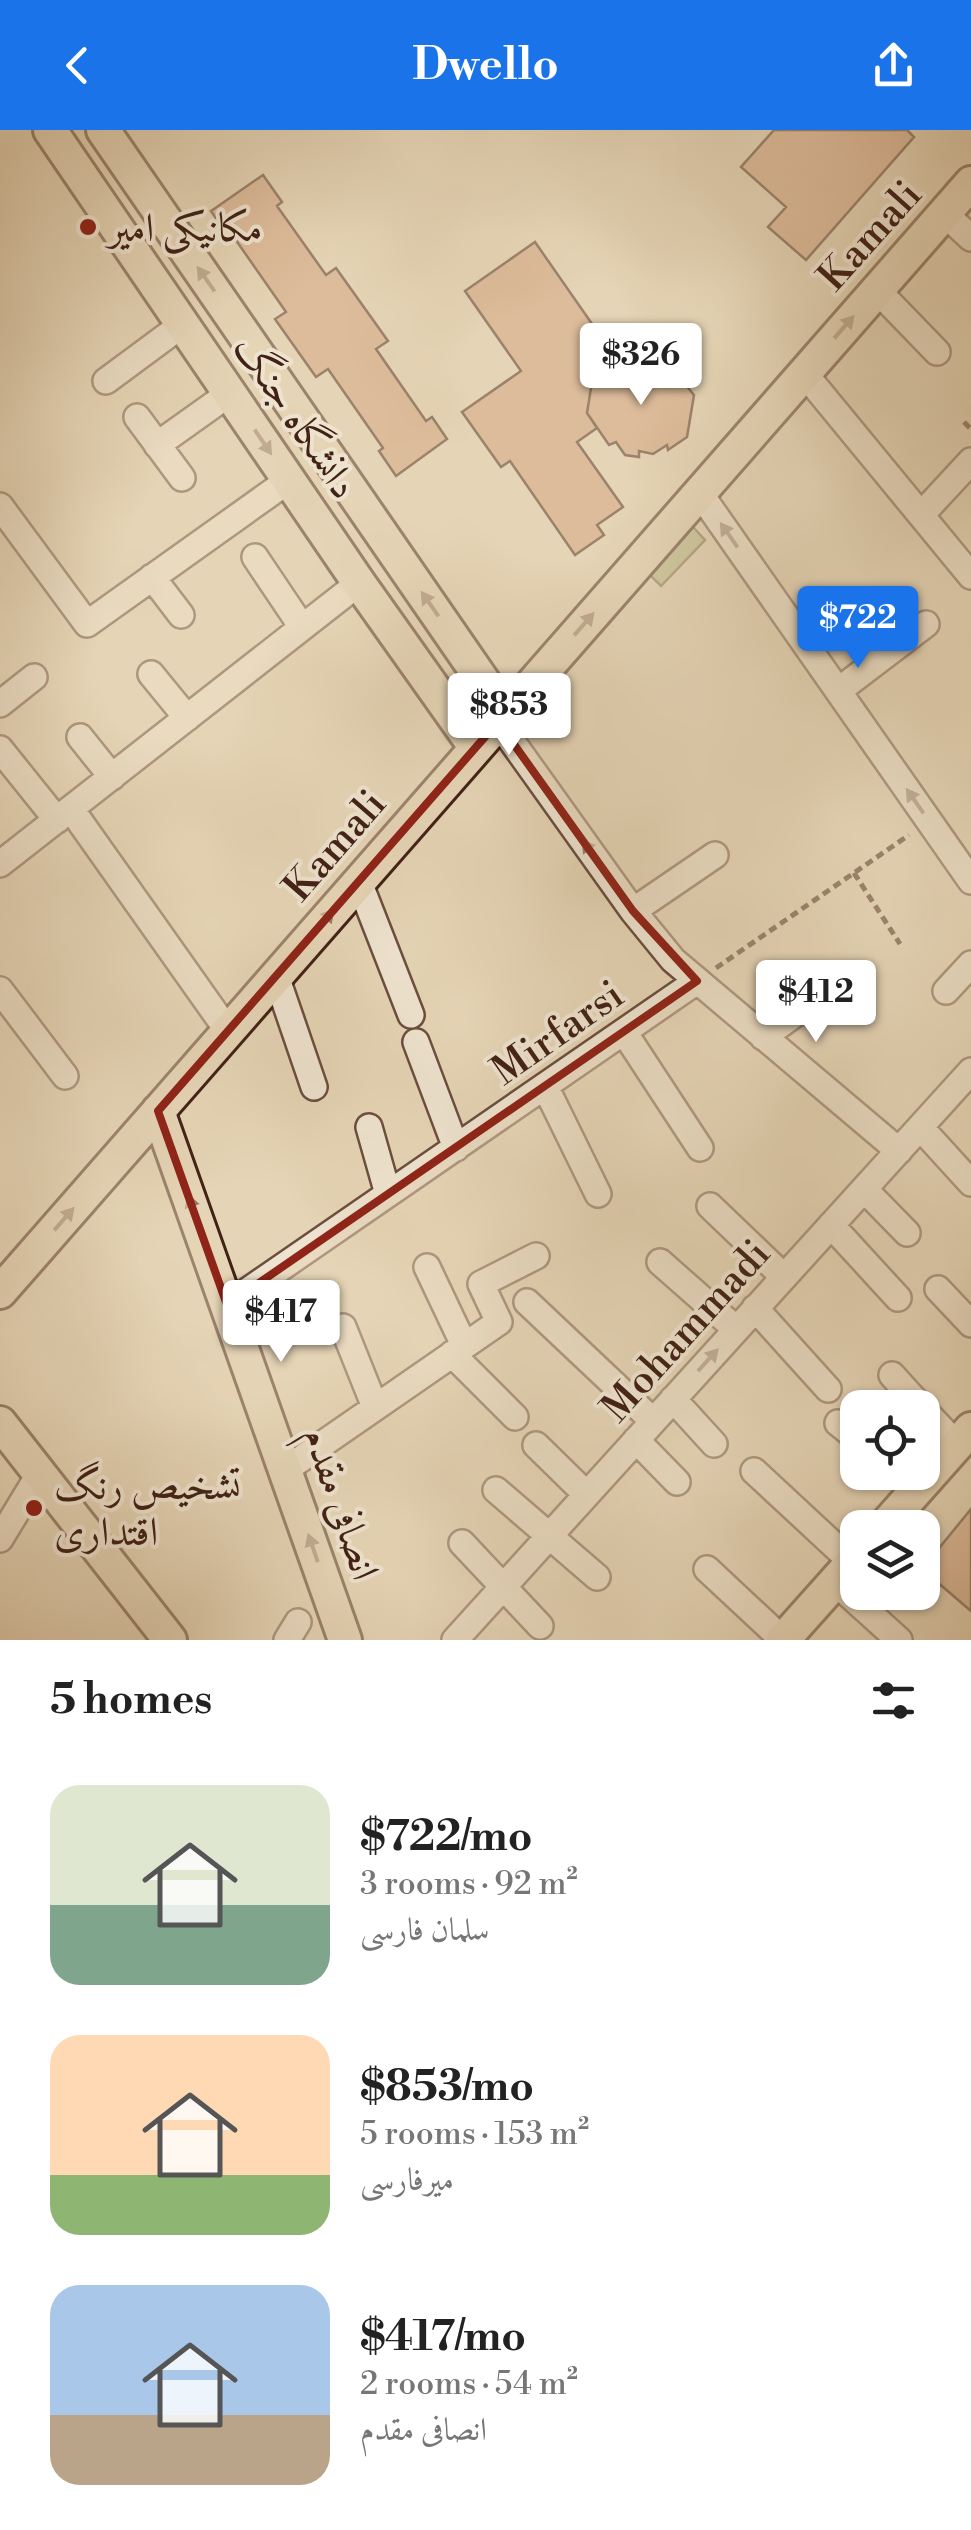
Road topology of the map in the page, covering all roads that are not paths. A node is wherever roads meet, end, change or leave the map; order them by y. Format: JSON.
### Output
{"nodes":[{"id":1,"x":50,"y":130,"type":"edge"},
{"id":2,"x":104,"y":130,"type":"edge"},
{"id":3,"x":971,"y":183,"type":"edge"},
{"id":4,"x":945,"y":214,"type":"junction"},
{"id":5,"x":971,"y":238,"type":"edge"},
{"id":6,"x":876,"y":290,"type":"junction"},
{"id":7,"x":183,"y":324,"type":"junction"},
{"id":8,"x":937,"y":352,"type":"dead end"},
{"id":9,"x":804,"y":373,"type":"junction"},
{"id":10,"x":106,"y":381,"type":"dead end"},
{"id":11,"x":230,"y":393,"type":"junction"},
{"id":12,"x":137,"y":417,"type":"dead end"},
{"id":13,"x":157,"y":445,"type":"junction"},
{"id":14,"x":971,"y":460,"type":"edge"},
{"id":15,"x":182,"y":478,"type":"dead end"},
{"id":16,"x":289,"y":480,"type":"junction"},
{"id":17,"x":699,"y":492,"type":"junction"},
{"id":18,"x":0,"y":506,"type":"edge"},
{"id":19,"x":921,"y":515,"type":"junction"},
{"id":20,"x":255,"y":557,"type":"dead end"},
{"id":21,"x":971,"y":576,"type":"edge"},
{"id":22,"x":152,"y":578,"type":"junction"},
{"id":23,"x":359,"y":583,"type":"junction"},
{"id":24,"x":181,"y":615,"type":"dead end"},
{"id":25,"x":926,"y":624,"type":"dead end"},
{"id":26,"x":302,"y":628,"type":"junction"},
{"id":27,"x":151,"y":674,"type":"dead end"},
{"id":28,"x":34,"y":677,"type":"dead end"},
{"id":29,"x":838,"y":691,"type":"junction"},
{"id":30,"x":0,"y":704,"type":"edge"},
{"id":31,"x":187,"y":718,"type":"junction"},
{"id":32,"x":502,"y":718,"type":"junction"},
{"id":33,"x":80,"y":737,"type":"dead end"},
{"id":34,"x":476,"y":748,"type":"junction"},
{"id":35,"x":0,"y":749,"type":"edge"},
{"id":36,"x":112,"y":777,"type":"junction"},
{"id":37,"x":64,"y":814,"type":"junction"},
{"id":38,"x":715,"y":855,"type":"dead end"},
{"id":39,"x":0,"y":864,"type":"edge"},
{"id":40,"x":971,"y":881,"type":"edge"},
{"id":41,"x":359,"y":882,"type":"junction"},
{"id":42,"x":634,"y":910,"type":"junction"},
{"id":43,"x":971,"y":964,"type":"edge"},
{"id":44,"x":276,"y":976,"type":"junction"},
{"id":45,"x":697,"y":981,"type":"junction"},
{"id":46,"x":831,"y":988,"type":"dead end"},
{"id":47,"x":0,"y":990,"type":"edge"},
{"id":48,"x":946,"y":991,"type":"dead end"},
{"id":49,"x":411,"y":1015,"type":"dead end"},
{"id":50,"x":228,"y":1031,"type":"junction"},
{"id":51,"x":624,"y":1032,"type":"junction"},
{"id":52,"x":764,"y":1037,"type":"junction"},
{"id":53,"x":416,"y":1042,"type":"dead end"},
{"id":54,"x":971,"y":1071,"type":"edge"},
{"id":55,"x":65,"y":1076,"type":"dead end"},
{"id":56,"x":314,"y":1086,"type":"dead end"},
{"id":57,"x":545,"y":1086,"type":"junction"},
{"id":58,"x":158,"y":1111,"type":"junction"},
{"id":59,"x":369,"y":1127,"type":"dead end"},
{"id":60,"x":920,"y":1128,"type":"junction"},
{"id":61,"x":456,"y":1148,"type":"junction"},
{"id":62,"x":700,"y":1148,"type":"dead end"},
{"id":63,"x":899,"y":1151,"type":"junction"},
{"id":64,"x":971,"y":1183,"type":"edge"},
{"id":65,"x":864,"y":1188,"type":"junction"},
{"id":66,"x":388,"y":1194,"type":"junction"},
{"id":67,"x":598,"y":1194,"type":"dead end"},
{"id":68,"x":710,"y":1206,"type":"dead end"},
{"id":69,"x":831,"y":1225,"type":"junction"},
{"id":70,"x":907,"y":1233,"type":"dead end"},
{"id":71,"x":536,"y":1256,"type":"dead end"},
{"id":72,"x":660,"y":1262,"type":"dead end"},
{"id":73,"x":427,"y":1267,"type":"dead end"},
{"id":74,"x":784,"y":1277,"type":"junction"},
{"id":75,"x":938,"y":1288,"type":"dead end"},
{"id":76,"x":0,"y":1292,"type":"edge"},
{"id":77,"x":898,"y":1298,"type":"dead end"},
{"id":78,"x":527,"y":1302,"type":"dead end"},
{"id":79,"x":227,"y":1305,"type":"junction"},
{"id":80,"x":755,"y":1308,"type":"junction"},
{"id":81,"x":971,"y":1324,"type":"edge"},
{"id":82,"x":343,"y":1328,"type":"dead end"},
{"id":83,"x":736,"y":1329,"type":"junction"},
{"id":84,"x":458,"y":1350,"type":"junction"},
{"id":85,"x":892,"y":1375,"type":"dead end"},
{"id":86,"x":828,"y":1389,"type":"dead end"},
{"id":87,"x":906,"y":1390,"type":"edge"},
{"id":88,"x":673,"y":1399,"type":"junction"},
{"id":89,"x":375,"y":1408,"type":"junction"},
{"id":90,"x":514,"y":1417,"type":"dead end"},
{"id":91,"x":940,"y":1420,"type":"edge"},
{"id":92,"x":0,"y":1423,"type":"edge"},
{"id":93,"x":644,"y":1431,"type":"junction"},
{"id":94,"x":964,"y":1437,"type":"edge"},
{"id":95,"x":714,"y":1444,"type":"dead end"},
{"id":96,"x":536,"y":1445,"type":"dead end"},
{"id":97,"x":940,"y":1456,"type":"edge"},
{"id":98,"x":286,"y":1470,"type":"junction"},
{"id":99,"x":754,"y":1472,"type":"dead end"},
{"id":100,"x":40,"y":1474,"type":"junction"},
{"id":101,"x":678,"y":1482,"type":"dead end"},
{"id":102,"x":496,"y":1490,"type":"dead end"},
{"id":103,"x":586,"y":1494,"type":"junction"},
{"id":104,"x":548,"y":1536,"type":"junction"},
{"id":105,"x":0,"y":1539,"type":"edge"},
{"id":106,"x":462,"y":1543,"type":"dead end"},
{"id":107,"x":840,"y":1558,"type":"edge"},
{"id":108,"x":707,"y":1569,"type":"dead end"},
{"id":109,"x":840,"y":1575,"type":"edge"},
{"id":110,"x":598,"y":1577,"type":"dead end"},
{"id":111,"x":503,"y":1586,"type":"junction"},
{"id":112,"x":878,"y":1610,"type":"edge"},
{"id":113,"x":540,"y":1626,"type":"dead end"},
{"id":114,"x":170,"y":1640,"type":"edge"},
{"id":115,"x":346,"y":1640,"type":"edge"},
{"id":116,"x":455,"y":1640,"type":"edge"},
{"id":117,"x":783,"y":1640,"type":"edge"},
{"id":118,"x":898,"y":1640,"type":"edge"}],
"edges":[{"from":1,"to":7,"type":"main road","name":"دانشگاه جنگ"},
{"from":32,"to":2,"type":"main road","name":"دانشگاه جنگ","one_way":true},
{"from":3,"to":4,"type":"main road","name":"Kamali"},
{"from":4,"to":5,"type":"street"},
{"from":4,"to":6,"type":"main road","name":"Kamali"},
{"from":6,"to":8,"type":"street"},
{"from":9,"to":6,"type":"main road","name":"Kamali","one_way":true},
{"from":7,"to":10,"type":"street"},
{"from":7,"to":11,"type":"main road","name":"دانشگاه جنگ"},
{"from":9,"to":17,"type":"main road","name":"Kamali"},
{"from":9,"to":19,"type":"street"},
{"from":11,"to":13,"type":"street"},
{"from":11,"to":16,"type":"main road","name":"دانشگاه جنگ","one_way":true},
{"from":12,"to":13,"type":"street"},
{"from":13,"to":15,"type":"street"},
{"from":14,"to":19,"type":"street"},
{"from":16,"to":22,"type":"street"},
{"from":16,"to":23,"type":"main road","name":"دانشگاه جنگ"},
{"from":29,"to":17,"type":"street","one_way":true},
{"from":32,"to":17,"type":"main road","name":"Kamali","one_way":true},
{"from":18,"to":22,"type":"street"},
{"from":19,"to":21,"type":"street"},
{"from":20,"to":26,"type":"street"},
{"from":22,"to":24,"type":"street"},
{"from":23,"to":26,"type":"street"},
{"from":23,"to":34,"type":"main road","name":"دانشگاه جنگ"},
{"from":25,"to":29,"type":"street"},
{"from":26,"to":31,"type":"street"},
{"from":27,"to":31,"type":"street"},
{"from":28,"to":30,"type":"street"},
{"from":40,"to":29,"type":"street","one_way":true},
{"from":31,"to":36,"type":"street"},
{"from":32,"to":34,"type":"main road","name":"Kamali"},
{"from":42,"to":32,"type":"street","one_way":true},
{"from":33,"to":36,"type":"street"},
{"from":34,"to":41,"type":"main road","name":"Kamali"},
{"from":35,"to":37,"type":"street"},
{"from":36,"to":37,"type":"street"},
{"from":37,"to":39,"type":"street"},
{"from":37,"to":50,"type":"street"},
{"from":38,"to":42,"type":"street"},
{"from":44,"to":41,"type":"main road","name":"Kamali","one_way":true},
{"from":41,"to":49,"type":"street"},
{"from":42,"to":45,"type":"street"},
{"from":43,"to":48,"type":"street"},
{"from":44,"to":50,"type":"main road","name":"Kamali"},
{"from":44,"to":56,"type":"street"},
{"from":45,"to":51,"type":"street","name":"Mirfarsi"},
{"from":45,"to":52,"type":"street"},
{"from":46,"to":52,"type":"street"},
{"from":47,"to":55,"type":"street"},
{"from":50,"to":58,"type":"main road","name":"Kamali"},
{"from":51,"to":57,"type":"street","name":"Mirfarsi"},
{"from":51,"to":62,"type":"street"},
{"from":52,"to":63,"type":"street"},
{"from":53,"to":61,"type":"street"},
{"from":54,"to":60,"type":"street","name":"Mohammadi"},
{"from":57,"to":61,"type":"street","name":"Mirfarsi"},
{"from":57,"to":67,"type":"street"},
{"from":76,"to":58,"type":"main road","name":"Kamali","one_way":true},
{"from":79,"to":58,"type":"main road","name":"انصافی مقدم","one_way":true},
{"from":59,"to":66,"type":"street"},
{"from":60,"to":63,"type":"street","name":"Mohammadi"},
{"from":60,"to":64,"type":"street"},
{"from":61,"to":66,"type":"street","name":"Mirfarsi"},
{"from":63,"to":65,"type":"street","name":"Mohammadi"},
{"from":65,"to":69,"type":"street","name":"Mohammadi"},
{"from":65,"to":70,"type":"street"},
{"from":66,"to":79,"type":"street","name":"Mirfarsi"},
{"from":68,"to":74,"type":"street"},
{"from":69,"to":74,"type":"street","name":"Mohammadi"},
{"from":69,"to":77,"type":"street"},
{"from":71,"to":84,"type":"street"},
{"from":72,"to":83,"type":"street"},
{"from":73,"to":84,"type":"street"},
{"from":74,"to":80,"type":"street","name":"Mohammadi"},
{"from":75,"to":81,"type":"street"},
{"from":78,"to":93,"type":"street"},
{"from":79,"to":98,"type":"main road","name":"انصافی مقدم"},
{"from":80,"to":83,"type":"street","name":"Mohammadi"},
{"from":80,"to":86,"type":"street"},
{"from":82,"to":89,"type":"street"},
{"from":88,"to":83,"type":"street","name":"Mohammadi","one_way":true},
{"from":84,"to":89,"type":"street"},
{"from":84,"to":90,"type":"street"},
{"from":85,"to":87,"type":"street"},
{"from":88,"to":93,"type":"street","name":"Mohammadi"},
{"from":88,"to":95,"type":"street"},
{"from":89,"to":98,"type":"street"},
{"from":91,"to":94,"type":"street"},
{"from":92,"to":100,"type":"main road"},
{"from":93,"to":101,"type":"street"},
{"from":93,"to":103,"type":"street","name":"Mohammadi"},
{"from":94,"to":97,"type":"main road"},
{"from":96,"to":103,"type":"street"},
{"from":115,"to":98,"type":"main road","name":"انصافی مقدم","one_way":true},
{"from":99,"to":107,"type":"street"},
{"from":100,"to":105,"type":"street"},
{"from":100,"to":114,"type":"main road"},
{"from":102,"to":104,"type":"street"},
{"from":103,"to":104,"type":"street","name":"Mohammadi"},
{"from":104,"to":110,"type":"street"},
{"from":104,"to":111,"type":"street","name":"Mohammadi"},
{"from":106,"to":111,"type":"street"},
{"from":108,"to":117,"type":"street"},
{"from":109,"to":117,"type":"main road"},
{"from":111,"to":113,"type":"street"},
{"from":111,"to":116,"type":"street","name":"Mohammadi"},
{"from":112,"to":118,"type":"street"}]}
